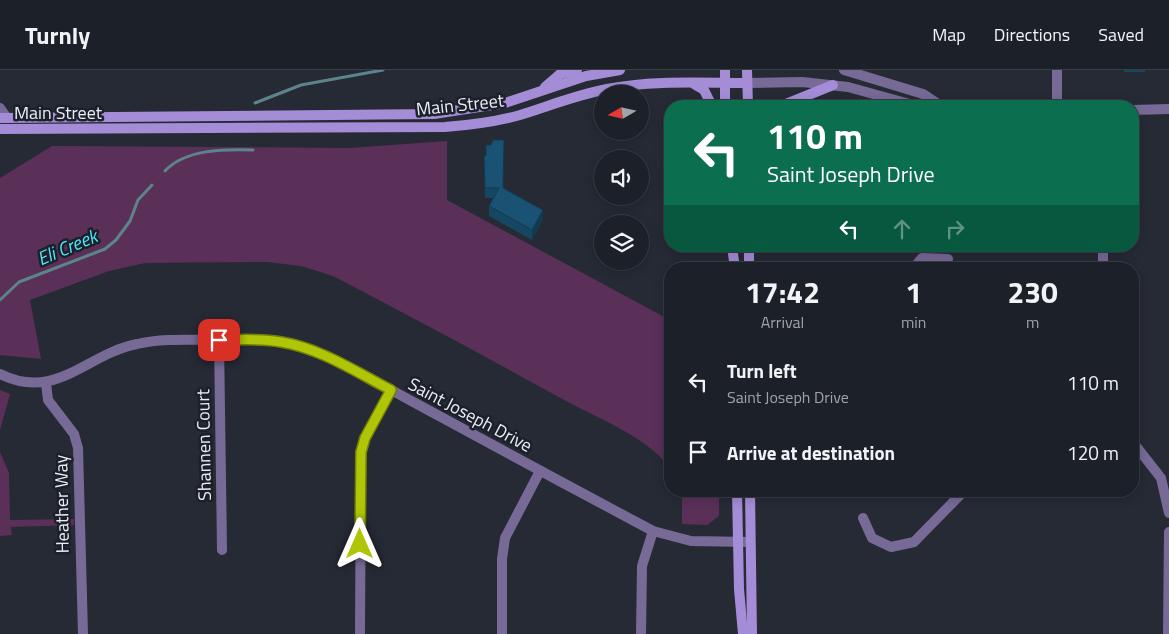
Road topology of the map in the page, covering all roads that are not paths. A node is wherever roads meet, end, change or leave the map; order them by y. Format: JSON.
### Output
{"nodes":[{"id":1,"x":577,"y":70,"type":"edge"},
{"id":2,"x":620,"y":70,"type":"edge"},
{"id":3,"x":725,"y":70,"type":"edge"},
{"id":4,"x":747,"y":70,"type":"edge"},
{"id":5,"x":844,"y":70,"type":"edge"},
{"id":6,"x":1057,"y":70,"type":"edge"},
{"id":7,"x":725,"y":83,"type":"junction"},
{"id":8,"x":747,"y":83,"type":"junction"},
{"id":9,"x":694,"y":84,"type":"junction"},
{"id":10,"x":833,"y":85,"type":"junction"},
{"id":11,"x":541,"y":91,"type":"junction"},
{"id":12,"x":709,"y":100,"type":"edge"},
{"id":13,"x":725,"y":100,"type":"edge"},
{"id":14,"x":748,"y":100,"type":"edge"},
{"id":15,"x":796,"y":100,"type":"edge"},
{"id":16,"x":895,"y":100,"type":"edge"},
{"id":17,"x":932,"y":100,"type":"edge"},
{"id":18,"x":1057,"y":100,"type":"edge"},
{"id":19,"x":0,"y":108,"type":"edge"},
{"id":20,"x":1169,"y":109,"type":"edge"},
{"id":21,"x":1139,"y":110,"type":"edge"},
{"id":22,"x":4,"y":118,"type":"edge"},
{"id":23,"x":0,"y":129,"type":"edge"},
{"id":24,"x":948,"y":258,"type":"dead end"},
{"id":25,"x":919,"y":262,"type":"edge"},
{"id":26,"x":219,"y":340,"type":"junction"},
{"id":27,"x":0,"y":374,"type":"edge"},
{"id":28,"x":46,"y":383,"type":"junction"},
{"id":29,"x":391,"y":390,"type":"junction"},
{"id":30,"x":1139,"y":450,"type":"edge"},
{"id":31,"x":540,"y":471,"type":"junction"},
{"id":32,"x":737,"y":497,"type":"edge"},
{"id":33,"x":750,"y":497,"type":"edge"},
{"id":34,"x":958,"y":497,"type":"edge"},
{"id":35,"x":1169,"y":513,"type":"edge"},
{"id":36,"x":862,"y":518,"type":"dead end"},
{"id":37,"x":653,"y":531,"type":"junction"},
{"id":38,"x":1169,"y":532,"type":"edge"},
{"id":39,"x":738,"y":542,"type":"junction"},
{"id":40,"x":750,"y":542,"type":"junction"},
{"id":41,"x":222,"y":550,"type":"dead end"},
{"id":42,"x":83,"y":634,"type":"edge"},
{"id":43,"x":360,"y":634,"type":"edge"},
{"id":44,"x":502,"y":634,"type":"edge"},
{"id":45,"x":641,"y":634,"type":"edge"},
{"id":46,"x":743,"y":634,"type":"edge"},
{"id":47,"x":752,"y":634,"type":"edge"},
{"id":48,"x":1168,"y":634,"type":"edge"}],
"edges":[{"from":1,"to":11,"type":"main road"},
{"from":2,"to":11,"type":"main road","name":"Main Street"},
{"from":3,"to":7,"type":"main road"},
{"from":4,"to":8,"type":"main road"},
{"from":5,"to":17,"type":"street"},
{"from":6,"to":18,"type":"street"},
{"from":7,"to":8,"type":"main road","name":"Main Street"},
{"from":7,"to":9,"type":"main road","name":"Main Street"},
{"from":7,"to":13,"type":"main road"},
{"from":8,"to":10,"type":"street","name":"Main Street"},
{"from":8,"to":14,"type":"main road"},
{"from":9,"to":12,"type":"main road"},
{"from":9,"to":23,"type":"main road","name":"Main Street"},
{"from":10,"to":15,"type":"main road"},
{"from":10,"to":16,"type":"street","name":"Main Street"},
{"from":11,"to":22,"type":"main road","name":"Main Street"},
{"from":19,"to":22,"type":"street"},
{"from":20,"to":21,"type":"street"},
{"from":24,"to":25,"type":"street"},
{"from":26,"to":28,"type":"street","name":"Saint Joseph Drive"},
{"from":26,"to":29,"type":"street","name":"Saint Joseph Drive"},
{"from":26,"to":41,"type":"street","name":"Shannen Court"},
{"from":27,"to":28,"type":"street","name":"Saint Joseph Drive"},
{"from":28,"to":42,"type":"street","name":"Heather Way"},
{"from":29,"to":31,"type":"street","name":"Saint Joseph Drive"},
{"from":29,"to":43,"type":"street"},
{"from":30,"to":35,"type":"street"},
{"from":31,"to":37,"type":"street","name":"Saint Joseph Drive"},
{"from":31,"to":44,"type":"street"},
{"from":32,"to":39,"type":"main road"},
{"from":33,"to":40,"type":"main road"},
{"from":34,"to":36,"type":"street"},
{"from":37,"to":39,"type":"street","name":"Saint Joseph Drive"},
{"from":37,"to":45,"type":"street"},
{"from":38,"to":48,"type":"street"},
{"from":39,"to":40,"type":"street","name":"Saint Joseph Drive"},
{"from":39,"to":46,"type":"main road"},
{"from":40,"to":47,"type":"main road"}]}
